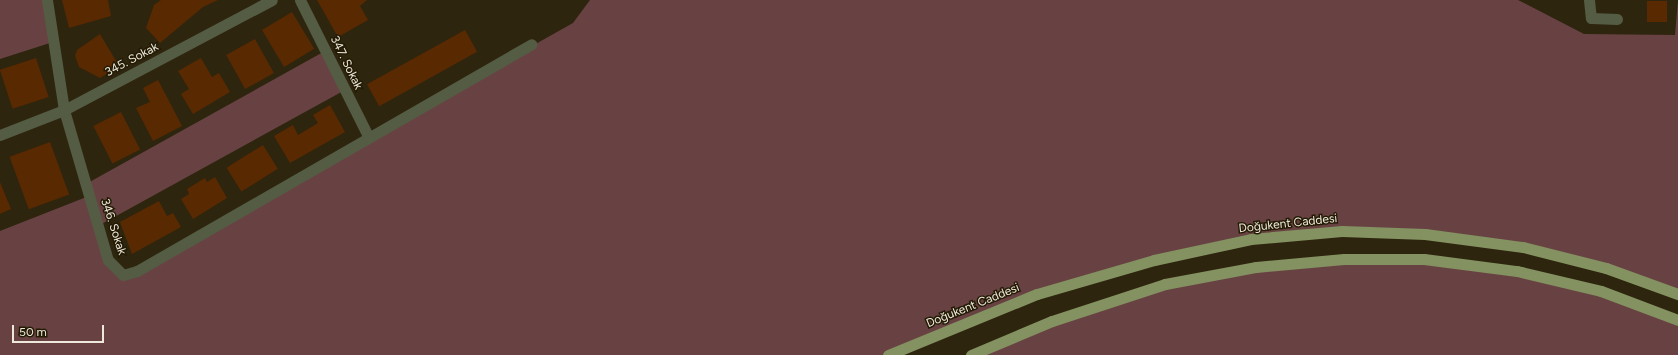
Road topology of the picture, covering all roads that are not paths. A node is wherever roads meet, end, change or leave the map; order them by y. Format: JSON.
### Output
{"nodes":[{"id":1,"x":46,"y":0,"type":"edge"},
{"id":2,"x":272,"y":0,"type":"edge"},
{"id":3,"x":300,"y":0,"type":"edge"},
{"id":4,"x":1589,"y":0,"type":"edge"},
{"id":5,"x":1617,"y":19,"type":"dead end"},
{"id":6,"x":531,"y":44,"type":"dead end"},
{"id":7,"x":64,"y":110,"type":"junction"},
{"id":8,"x":0,"y":135,"type":"edge"},
{"id":9,"x":369,"y":138,"type":"junction"},
{"id":10,"x":1678,"y":294,"type":"edge"},
{"id":11,"x":1678,"y":320,"type":"edge"},
{"id":12,"x":888,"y":355,"type":"edge"},
{"id":13,"x":971,"y":355,"type":"edge"}],
"edges":[{"from":1,"to":7,"type":"street","name":"346. Sokak"},
{"from":2,"to":7,"type":"street","name":"345. Sokak"},
{"from":3,"to":9,"type":"street","name":"347. Sokak"},
{"from":4,"to":5,"type":"street"},
{"from":6,"to":9,"type":"street"},
{"from":7,"to":8,"type":"street","name":"345. Sokak"},
{"from":7,"to":9,"type":"street","name":"346. Sokak"},
{"from":10,"to":12,"type":"main road","name":"Doğukent Caddesi"},
{"from":11,"to":13,"type":"main road"}]}
